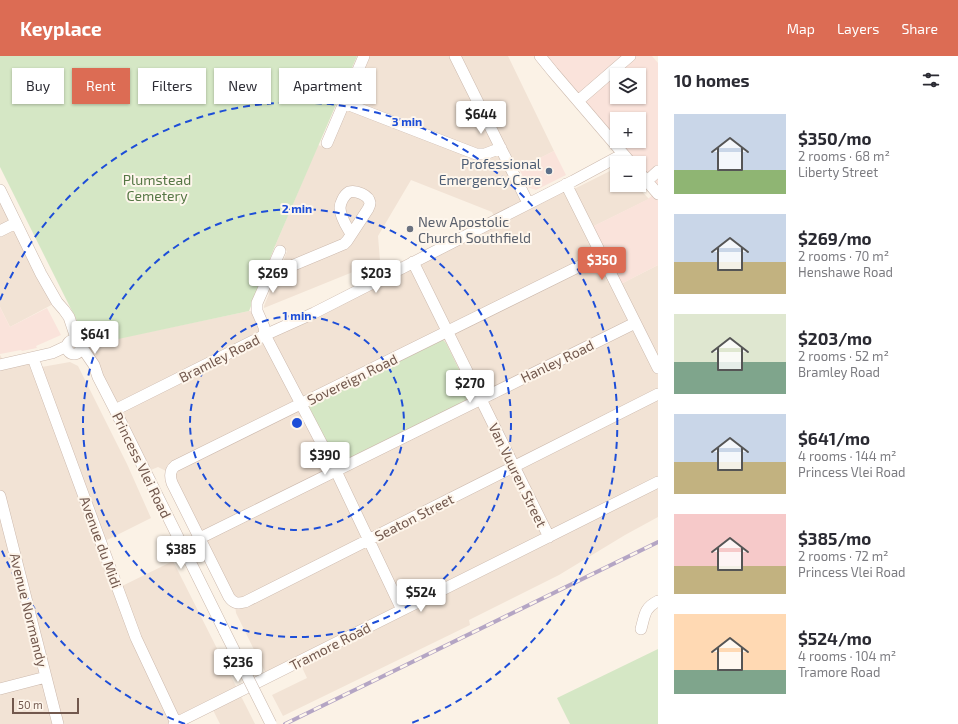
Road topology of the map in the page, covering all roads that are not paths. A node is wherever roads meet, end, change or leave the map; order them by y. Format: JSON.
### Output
{"nodes":[{"id":1,"x":364,"y":56,"type":"edge"},
{"id":2,"x":455,"y":56,"type":"edge"},
{"id":3,"x":540,"y":56,"type":"edge"},
{"id":4,"x":630,"y":56,"type":"edge"},
{"id":5,"x":359,"y":68,"type":"edge"},
{"id":6,"x":578,"y":101,"type":"junction"},
{"id":7,"x":344,"y":104,"type":"edge"},
{"id":8,"x":347,"y":104,"type":"edge"},
{"id":9,"x":326,"y":142,"type":"dead end"},
{"id":10,"x":501,"y":148,"type":"junction"},
{"id":11,"x":623,"y":154,"type":"joint"},
{"id":12,"x":658,"y":171,"type":"edge"},
{"id":13,"x":647,"y":181,"type":"joint"},
{"id":14,"x":566,"y":184,"type":"junction"},
{"id":15,"x":0,"y":190,"type":"edge"},
{"id":16,"x":658,"y":194,"type":"edge"},
{"id":17,"x":528,"y":203,"type":"junction"},
{"id":18,"x":16,"y":223,"type":"junction"},
{"id":19,"x":0,"y":231,"type":"edge"},
{"id":20,"x":351,"y":234,"type":"dead end"},
{"id":21,"x":280,"y":251,"type":"dead end"},
{"id":22,"x":602,"y":255,"type":"junction"},
{"id":23,"x":413,"y":262,"type":"junction"},
{"id":24,"x":271,"y":271,"type":"junction"},
{"id":25,"x":635,"y":323,"type":"junction"},
{"id":26,"x":447,"y":332,"type":"junction"},
{"id":27,"x":265,"y":335,"type":"junction"},
{"id":28,"x":73,"y":347,"type":"junction"},
{"id":29,"x":33,"y":358,"type":"junction"},
{"id":30,"x":0,"y":365,"type":"edge"},
{"id":31,"x":658,"y":368,"type":"edge"},
{"id":32,"x":658,"y":394,"type":"edge"},
{"id":33,"x":480,"y":399,"type":"junction"},
{"id":34,"x":300,"y":404,"type":"junction"},
{"id":35,"x":115,"y":410,"type":"junction"},
{"id":36,"x":514,"y":466,"type":"junction"},
{"id":37,"x":336,"y":471,"type":"junction"},
{"id":38,"x":658,"y":482,"type":"edge"},
{"id":39,"x":0,"y":496,"type":"edge"},
{"id":40,"x":549,"y":537,"type":"junction"},
{"id":41,"x":200,"y":538,"type":"junction"},
{"id":42,"x":368,"y":539,"type":"junction"},
{"id":43,"x":658,"y":601,"type":"edge"},
{"id":44,"x":402,"y":610,"type":"junction"},
{"id":45,"x":641,"y":629,"type":"dead end"},
{"id":46,"x":46,"y":677,"type":"junction"},
{"id":47,"x":0,"y":689,"type":"edge"},
{"id":48,"x":58,"y":724,"type":"edge"},
{"id":49,"x":175,"y":724,"type":"edge"},
{"id":50,"x":272,"y":724,"type":"edge"}],
"edges":[{"from":1,"to":5,"type":"street"},
{"from":2,"to":10,"type":"street"},
{"from":3,"to":6,"type":"street"},
{"from":4,"to":6,"type":"street"},
{"from":6,"to":11,"type":"street"},
{"from":7,"to":9,"type":"street"},
{"from":8,"to":10,"type":"street"},
{"from":10,"to":17,"type":"street"},
{"from":11,"to":14,"type":"street","name":"Bramley Road"},
{"from":12,"to":13,"type":"street"},
{"from":13,"to":16,"type":"street"},
{"from":14,"to":17,"type":"street","name":"Bramley Road"},
{"from":14,"to":22,"type":"street"},
{"from":15,"to":18,"type":"street"},
{"from":17,"to":23,"type":"street","name":"Bramley Road"},
{"from":18,"to":19,"type":"street"},
{"from":18,"to":28,"type":"street"},
{"from":20,"to":24,"type":"street"},
{"from":21,"to":24,"type":"street"},
{"from":22,"to":25,"type":"street"},
{"from":22,"to":26,"type":"street","name":"Sovereign Road"},
{"from":23,"to":26,"type":"street","name":"Van Vuuren Street"},
{"from":23,"to":27,"type":"street","name":"Bramley Road"},
{"from":24,"to":27,"type":"street"},
{"from":25,"to":31,"type":"street"},
{"from":25,"to":33,"type":"street","name":"Hanley Road"},
{"from":26,"to":33,"type":"street","name":"Van Vuuren Street"},
{"from":26,"to":34,"type":"street","name":"Sovereign Road"},
{"from":27,"to":34,"type":"street"},
{"from":27,"to":35,"type":"street","name":"Bramley Road"},
{"from":28,"to":29,"type":"street"},
{"from":28,"to":35,"type":"street","name":"Princess Vlei Road"},
{"from":29,"to":30,"type":"street"},
{"from":29,"to":49,"type":"street","name":"Avenue du Midi"},
{"from":32,"to":36,"type":"street","name":"Seaton Street"},
{"from":33,"to":36,"type":"street","name":"Van Vuuren Street"},
{"from":33,"to":37,"type":"street","name":"Hanley Road"},
{"from":34,"to":37,"type":"street"},
{"from":34,"to":41,"type":"street","name":"Sovereign Road"},
{"from":35,"to":50,"type":"street","name":"Princess Vlei Road","bridge":true},
{"from":36,"to":40,"type":"street","name":"Van Vuuren Street"},
{"from":36,"to":42,"type":"street","name":"Seaton Street"},
{"from":37,"to":41,"type":"street","name":"Hanley Road"},
{"from":37,"to":42,"type":"street"},
{"from":38,"to":40,"type":"street","name":"Tramore Road"},
{"from":39,"to":46,"type":"street","name":"Avenue Normandy"},
{"from":40,"to":44,"type":"street","name":"Tramore Road"},
{"from":41,"to":42,"type":"street","name":"Seaton Street"},
{"from":42,"to":44,"type":"street"},
{"from":43,"to":45,"type":"street"},
{"from":44,"to":49,"type":"street","name":"Tramore Road"},
{"from":46,"to":47,"type":"street"},
{"from":46,"to":48,"type":"street","name":"Avenue Normandy"}]}
